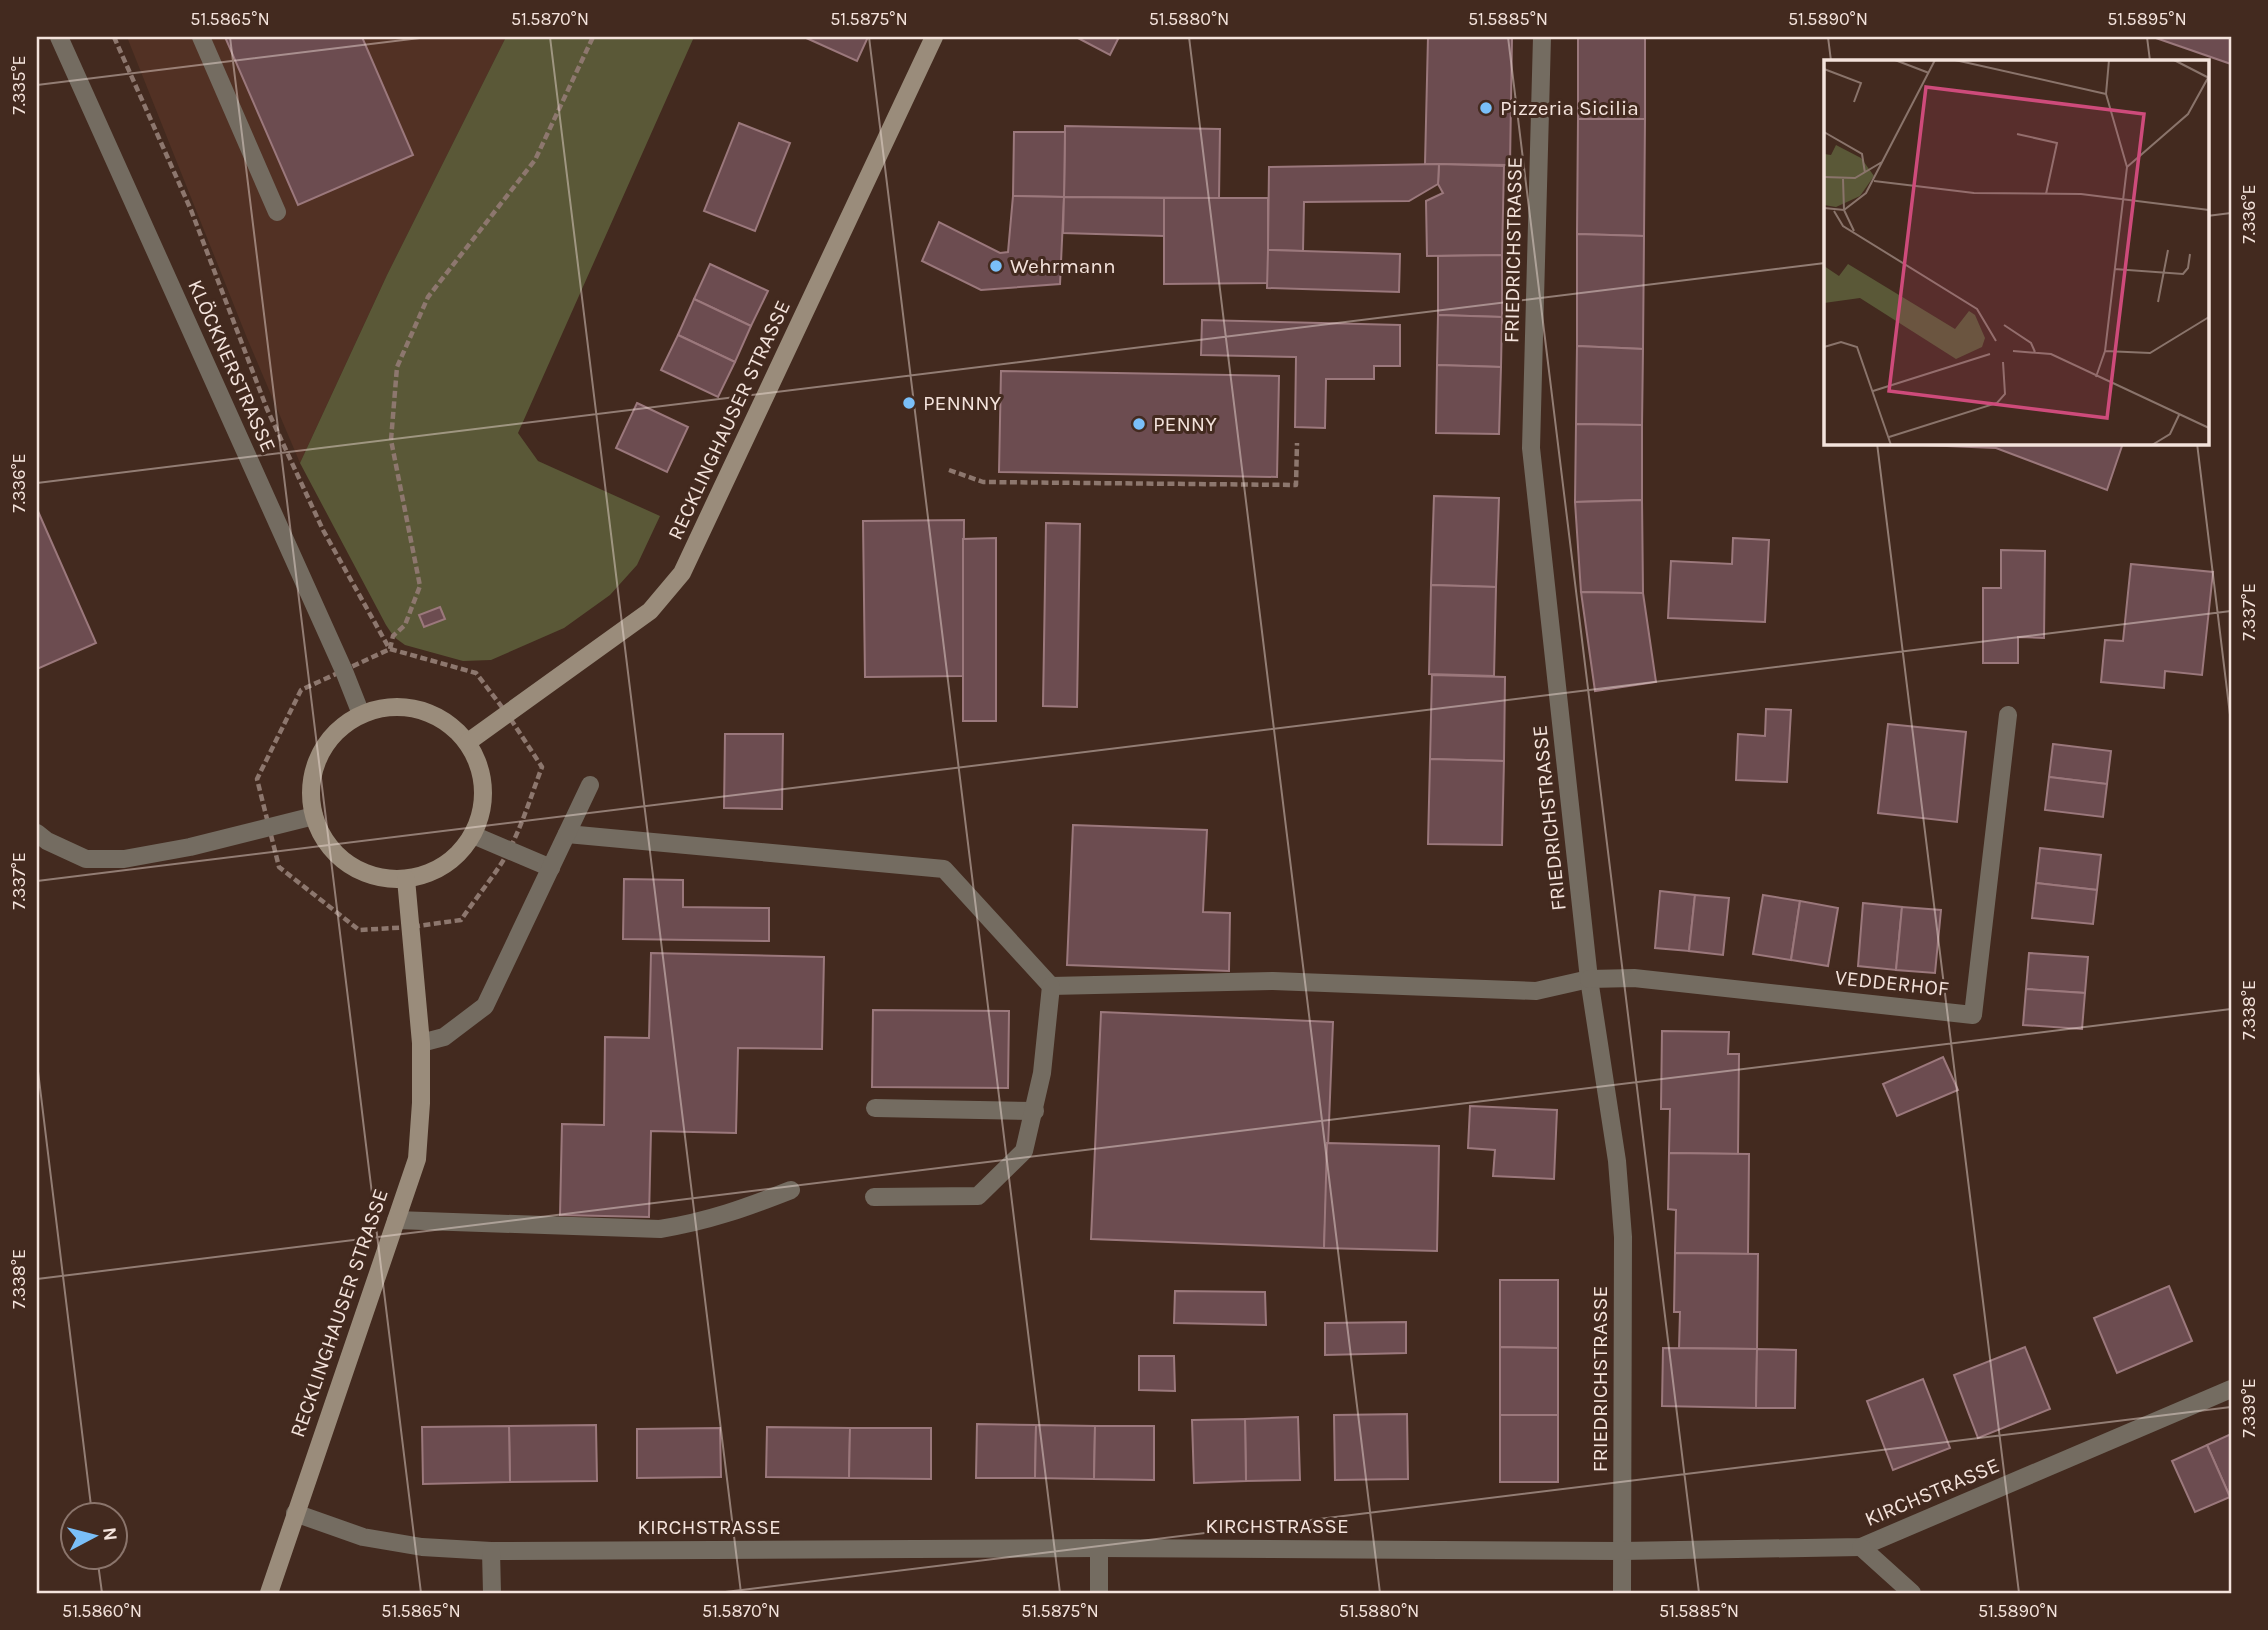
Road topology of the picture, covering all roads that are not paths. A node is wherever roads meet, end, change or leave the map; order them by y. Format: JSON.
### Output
{"nodes":[{"id":1,"x":59,"y":37,"type":"edge"},
{"id":2,"x":201,"y":37,"type":"edge"},
{"id":3,"x":934,"y":37,"type":"edge"},
{"id":4,"x":1542,"y":37,"type":"edge"},
{"id":5,"x":277,"y":212,"type":"dead end"},
{"id":6,"x":361,"y":714,"type":"junction"},
{"id":7,"x":2008,"y":715,"type":"dead end"},
{"id":8,"x":468,"y":742,"type":"junction"},
{"id":9,"x":590,"y":785,"type":"dead end"},
{"id":10,"x":314,"y":816,"type":"junction"},
{"id":11,"x":37,"y":834,"type":"edge"},
{"id":12,"x":567,"y":834,"type":"junction"},
{"id":13,"x":473,"y":835,"type":"junction"},
{"id":14,"x":551,"y":868,"type":"junction"},
{"id":15,"x":406,"y":879,"type":"junction"},
{"id":16,"x":1589,"y":979,"type":"junction"},
{"id":17,"x":1051,"y":986,"type":"junction"},
{"id":18,"x":421,"y":1042,"type":"junction"},
{"id":19,"x":875,"y":1108,"type":"dead end"},
{"id":20,"x":1035,"y":1111,"type":"junction"},
{"id":21,"x":791,"y":1190,"type":"dead end"},
{"id":22,"x":874,"y":1197,"type":"dead end"},
{"id":23,"x":396,"y":1220,"type":"junction"},
{"id":24,"x":2231,"y":1389,"type":"edge"},
{"id":25,"x":295,"y":1513,"type":"junction"},
{"id":26,"x":1861,"y":1547,"type":"junction"},
{"id":27,"x":1099,"y":1548,"type":"junction"},
{"id":28,"x":492,"y":1551,"type":"junction"},
{"id":29,"x":1622,"y":1551,"type":"junction"},
{"id":30,"x":269,"y":1593,"type":"edge"},
{"id":31,"x":492,"y":1593,"type":"edge"},
{"id":32,"x":1099,"y":1593,"type":"edge"},
{"id":33,"x":1622,"y":1593,"type":"edge"},
{"id":34,"x":1912,"y":1593,"type":"edge"}],
"edges":[{"from":1,"to":6,"type":"street","name":"KLÖCKNERSTRASSE"},
{"from":2,"to":5,"type":"street"},
{"from":3,"to":8,"type":"main road","name":"RECKLINGHAUSER STRASSE"},
{"from":4,"to":16,"type":"street","name":"FRIEDRICHSTRASSE"},
{"from":6,"to":8,"type":"main road"},
{"from":6,"to":10,"type":"main road"},
{"from":7,"to":16,"type":"street","name":"VEDDERHOF"},
{"from":8,"to":13,"type":"main road"},
{"from":9,"to":12,"type":"street"},
{"from":10,"to":11,"type":"street"},
{"from":10,"to":15,"type":"main road"},
{"from":12,"to":14,"type":"street"},
{"from":12,"to":17,"type":"street"},
{"from":13,"to":14,"type":"street"},
{"from":13,"to":15,"type":"main road"},
{"from":14,"to":18,"type":"street"},
{"from":15,"to":18,"type":"main road","name":"RECKLINGHAUSER STRASSE"},
{"from":16,"to":17,"type":"street"},
{"from":16,"to":29,"type":"street","name":"FRIEDRICHSTRASSE"},
{"from":17,"to":20,"type":"street"},
{"from":18,"to":23,"type":"main road","name":"RECKLINGHAUSER STRASSE"},
{"from":19,"to":20,"type":"street"},
{"from":20,"to":22,"type":"street"},
{"from":21,"to":23,"type":"street"},
{"from":23,"to":25,"type":"main road","name":"RECKLINGHAUSER STRASSE"},
{"from":24,"to":26,"type":"street","name":"KIRCHSTRASSE"},
{"from":25,"to":28,"type":"street","name":"KIRCHSTRASSE"},
{"from":25,"to":30,"type":"main road","name":"RECKLINGHAUSER STRASSE"},
{"from":26,"to":29,"type":"street","name":"KIRCHSTRASSE"},
{"from":26,"to":34,"type":"street"},
{"from":27,"to":28,"type":"street","name":"KIRCHSTRASSE"},
{"from":27,"to":29,"type":"street","name":"KIRCHSTRASSE"},
{"from":27,"to":32,"type":"street"},
{"from":28,"to":31,"type":"street"},
{"from":29,"to":33,"type":"street","name":"FRIEDRICHSTRASSE"}]}
